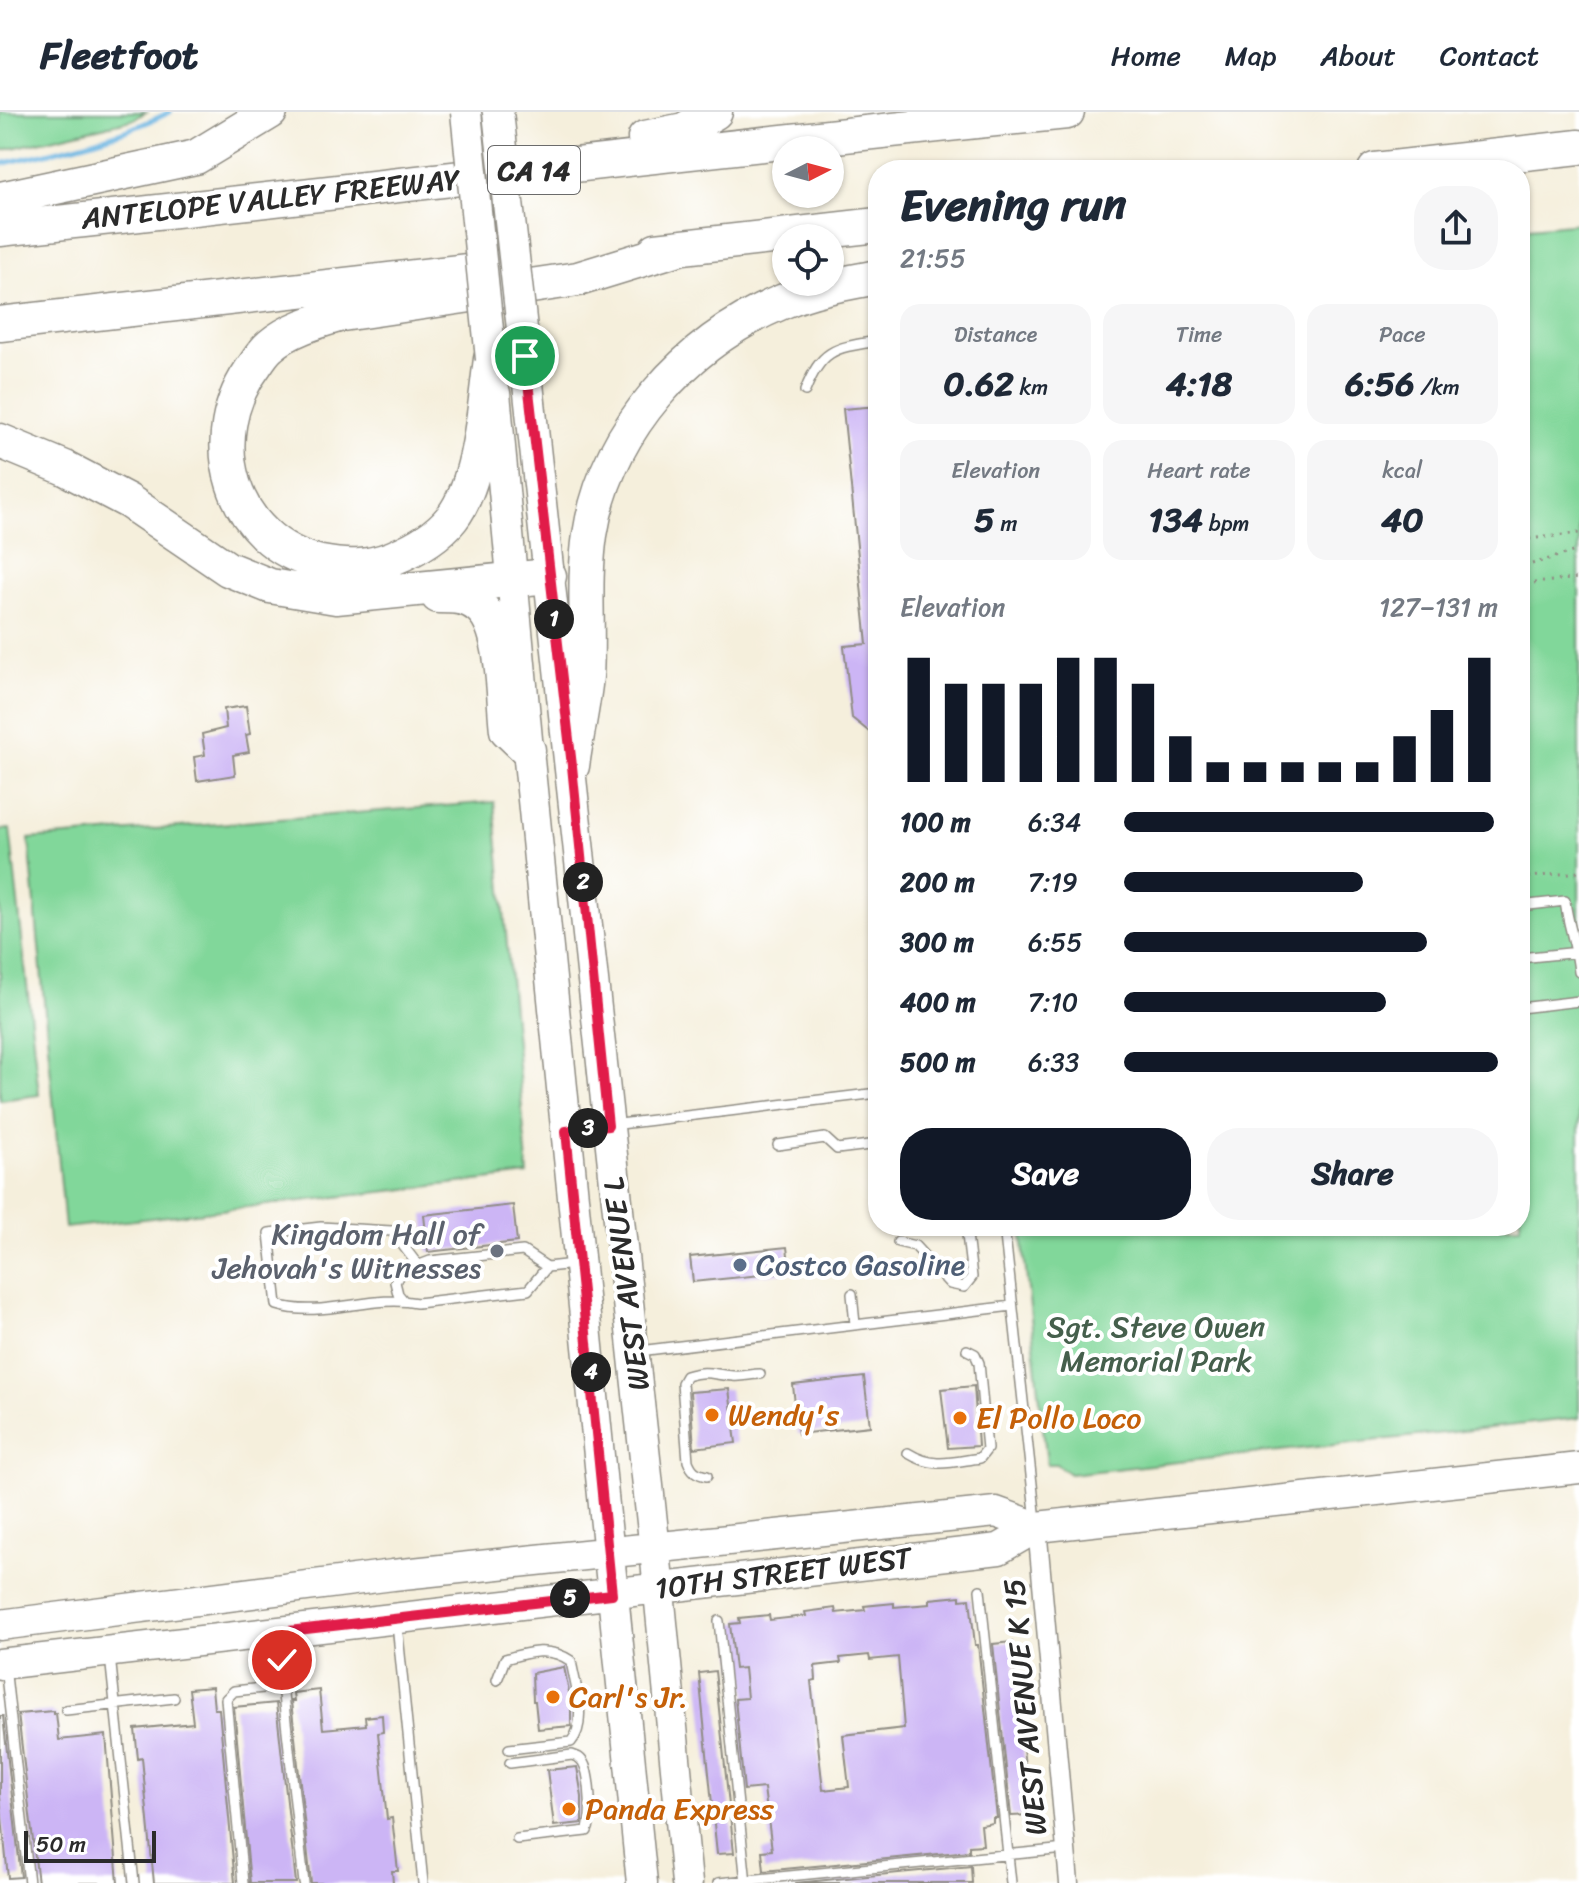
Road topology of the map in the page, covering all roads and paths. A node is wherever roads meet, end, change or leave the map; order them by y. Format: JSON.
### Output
{"nodes":[{"id":1,"x":270,"y":112,"type":"edge"},
{"id":2,"x":466,"y":112,"type":"edge"},
{"id":3,"x":498,"y":112,"type":"edge"},
{"id":4,"x":715,"y":112,"type":"edge"},
{"id":5,"x":1067,"y":112,"type":"edge"},
{"id":6,"x":1579,"y":147,"type":"edge"},
{"id":7,"x":1464,"y":160,"type":"edge"},
{"id":8,"x":316,"y":196,"type":"junction"},
{"id":9,"x":0,"y":199,"type":"edge"},
{"id":10,"x":868,"y":226,"type":"edge"},
{"id":11,"x":0,"y":229,"type":"edge"},
{"id":12,"x":679,"y":248,"type":"junction"},
{"id":13,"x":868,"y":279,"type":"edge"},
{"id":14,"x":0,"y":324,"type":"edge"},
{"id":15,"x":868,"y":343,"type":"edge"},
{"id":16,"x":491,"y":359,"type":"junction"},
{"id":17,"x":805,"y":391,"type":"dead end"},
{"id":18,"x":0,"y":441,"type":"edge"},
{"id":19,"x":1579,"y":533,"type":"edge"},
{"id":20,"x":1530,"y":539,"type":"edge"},
{"id":21,"x":1579,"y":550,"type":"edge"},
{"id":22,"x":1532,"y":564,"type":"dead end"},
{"id":23,"x":549,"y":576,"type":"junction"},
{"id":24,"x":1579,"y":578,"type":"edge"},
{"id":25,"x":513,"y":579,"type":"junction"},
{"id":26,"x":1534,"y":583,"type":"dead end"},
{"id":27,"x":407,"y":590,"type":"junction"},
{"id":28,"x":528,"y":750,"type":"junction"},
{"id":29,"x":572,"y":766,"type":"junction"},
{"id":30,"x":1579,"y":872,"type":"edge"},
{"id":31,"x":1530,"y":877,"type":"edge"},
{"id":32,"x":1530,"y":905,"type":"edge"},
{"id":33,"x":1578,"y":952,"type":"edge"},
{"id":34,"x":1530,"y":957,"type":"edge"},
{"id":35,"x":1579,"y":972,"type":"edge"},
{"id":36,"x":1579,"y":1001,"type":"edge"},
{"id":37,"x":1530,"y":1007,"type":"edge"},
{"id":38,"x":868,"y":1094,"type":"edge"},
{"id":39,"x":608,"y":1126,"type":"junction"},
{"id":40,"x":566,"y":1131,"type":"junction"},
{"id":41,"x":778,"y":1145,"type":"dead end"},
{"id":42,"x":868,"y":1145,"type":"edge"},
{"id":43,"x":967,"y":1236,"type":"edge"},
{"id":44,"x":1005,"y":1236,"type":"edge"},
{"id":45,"x":898,"y":1242,"type":"dead end"},
{"id":46,"x":417,"y":1264,"type":"junction"},
{"id":47,"x":580,"y":1264,"type":"junction"},
{"id":48,"x":547,"y":1267,"type":"junction"},
{"id":49,"x":852,"y":1294,"type":"dead end"},
{"id":50,"x":403,"y":1300,"type":"junction"},
{"id":51,"x":1012,"y":1306,"type":"junction"},
{"id":52,"x":855,"y":1324,"type":"junction"},
{"id":53,"x":967,"y":1350,"type":"dead end"},
{"id":54,"x":634,"y":1351,"type":"junction"},
{"id":55,"x":760,"y":1374,"type":"dead end"},
{"id":56,"x":908,"y":1453,"type":"dead end"},
{"id":57,"x":1579,"y":1468,"type":"edge"},
{"id":58,"x":707,"y":1476,"type":"dead end"},
{"id":59,"x":1037,"y":1527,"type":"junction"},
{"id":60,"x":655,"y":1550,"type":"junction"},
{"id":61,"x":609,"y":1554,"type":"junction"},
{"id":62,"x":659,"y":1588,"type":"junction"},
{"id":63,"x":980,"y":1590,"type":"dead end"},
{"id":64,"x":612,"y":1594,"type":"junction"},
{"id":65,"x":396,"y":1619,"type":"junction"},
{"id":66,"x":719,"y":1621,"type":"dead end"},
{"id":67,"x":0,"y":1625,"type":"edge"},
{"id":68,"x":280,"y":1632,"type":"junction"},
{"id":69,"x":110,"y":1651,"type":"junction"},
{"id":70,"x":2,"y":1663,"type":"edge"},
{"id":71,"x":497,"y":1680,"type":"dead end"},
{"id":72,"x":282,"y":1686,"type":"junction"},
{"id":73,"x":174,"y":1698,"type":"dead end"},
{"id":74,"x":117,"y":1704,"type":"junction"},
{"id":75,"x":66,"y":1710,"type":"dead end"},
{"id":76,"x":509,"y":1749,"type":"dead end"},
{"id":77,"x":510,"y":1763,"type":"dead end"},
{"id":78,"x":517,"y":1839,"type":"dead end"},
{"id":79,"x":1066,"y":1849,"type":"junction"},
{"id":80,"x":1008,"y":1855,"type":"junction"},
{"id":81,"x":746,"y":1882,"type":"edge"},
{"id":82,"x":29,"y":1883,"type":"edge"},
{"id":83,"x":134,"y":1883,"type":"edge"},
{"id":84,"x":243,"y":1883,"type":"edge"},
{"id":85,"x":304,"y":1883,"type":"edge"},
{"id":86,"x":423,"y":1883,"type":"edge"},
{"id":87,"x":642,"y":1883,"type":"edge"},
{"id":88,"x":687,"y":1883,"type":"edge"},
{"id":89,"x":718,"y":1883,"type":"edge"},
{"id":90,"x":1011,"y":1883,"type":"edge"},
{"id":91,"x":1069,"y":1883,"type":"edge"}],
"edges":[{"from":1,"to":9,"type":"highway"},
{"from":2,"to":16,"type":"main road","name":"WEST AVENUE L","bridge":true},
{"from":3,"to":23,"type":"main road","name":"WEST AVENUE L","bridge":true},
{"from":4,"to":8,"type":"highway"},
{"from":5,"to":8,"type":"highway","name":"ANTELOPE VALLEY FREEWAY","number":"CA 14"},
{"from":6,"to":7,"type":"highway"},
{"from":8,"to":11,"type":"highway","name":"ANTELOPE VALLEY FREEWAY","number":"CA 14"},
{"from":10,"to":12,"type":"highway"},
{"from":12,"to":14,"type":"highway"},
{"from":12,"to":16,"type":"highway"},
{"from":13,"to":29,"type":"highway"},
{"from":15,"to":17,"type":"lane"},
{"from":16,"to":25,"type":"main road","name":"WEST AVENUE L"},
{"from":18,"to":27,"type":"highway"},
{"from":19,"to":20,"type":"path"},
{"from":21,"to":22,"type":"path"},
{"from":23,"to":25,"type":"highway"},
{"from":23,"to":29,"type":"main road","name":"WEST AVENUE L"},
{"from":24,"to":26,"type":"path"},
{"from":25,"to":27,"type":"highway"},
{"from":25,"to":28,"type":"main road","name":"WEST AVENUE L"},
{"from":27,"to":28,"type":"highway"},
{"from":28,"to":40,"type":"main road","name":"WEST AVENUE L"},
{"from":29,"to":39,"type":"main road","name":"WEST AVENUE L"},
{"from":30,"to":31,"type":"path"},
{"from":32,"to":33,"type":"lane"},
{"from":33,"to":34,"type":"lane"},
{"from":33,"to":35,"type":"lane"},
{"from":36,"to":37,"type":"lane"},
{"from":38,"to":39,"type":"lane"},
{"from":39,"to":40,"type":"lane"},
{"from":39,"to":54,"type":"main road","name":"WEST AVENUE L"},
{"from":40,"to":47,"type":"main road","name":"WEST AVENUE L"},
{"from":41,"to":42,"type":"lane"},
{"from":43,"to":45,"type":"lane"},
{"from":44,"to":51,"type":"lane"},
{"from":46,"to":48,"type":"lane"},
{"from":46,"to":50,"type":"lane"},
{"from":46,"to":50,"type":"lane"},
{"from":47,"to":48,"type":"lane"},
{"from":47,"to":61,"type":"main road","name":"WEST AVENUE L"},
{"from":48,"to":50,"type":"lane"},
{"from":49,"to":52,"type":"lane"},
{"from":51,"to":52,"type":"lane"},
{"from":51,"to":59,"type":"lane"},
{"from":52,"to":54,"type":"lane"},
{"from":53,"to":56,"type":"lane"},
{"from":54,"to":60,"type":"main road","name":"WEST AVENUE L"},
{"from":55,"to":58,"type":"lane"},
{"from":57,"to":59,"type":"main road","name":"10TH STREET WEST"},
{"from":59,"to":60,"type":"main road","name":"10TH STREET WEST"},
{"from":59,"to":62,"type":"main road","name":"10TH STREET WEST"},
{"from":59,"to":79,"type":"street","name":"WEST AVENUE K 15"},
{"from":60,"to":61,"type":"main road","name":"10TH STREET WEST"},
{"from":60,"to":62,"type":"main road","name":"WEST AVENUE L"},
{"from":61,"to":64,"type":"main road","name":"WEST AVENUE L"},
{"from":61,"to":67,"type":"main road","name":"10TH STREET WEST"},
{"from":62,"to":64,"type":"main road","name":"10TH STREET WEST"},
{"from":62,"to":88,"type":"main road","name":"WEST AVENUE L"},
{"from":63,"to":80,"type":"lane"},
{"from":64,"to":65,"type":"main road","name":"10TH STREET WEST"},
{"from":64,"to":87,"type":"main road","name":"WEST AVENUE L"},
{"from":65,"to":68,"type":"main road","name":"10TH STREET WEST"},
{"from":65,"to":86,"type":"lane"},
{"from":66,"to":81,"type":"lane"},
{"from":68,"to":69,"type":"main road","name":"10TH STREET WEST"},
{"from":68,"to":72,"type":"lane"},
{"from":69,"to":70,"type":"main road","name":"10TH STREET WEST"},
{"from":69,"to":74,"type":"lane"},
{"from":70,"to":82,"type":"lane"},
{"from":71,"to":76,"type":"lane"},
{"from":72,"to":84,"type":"lane"},
{"from":72,"to":85,"type":"lane"},
{"from":73,"to":74,"type":"lane"},
{"from":74,"to":75,"type":"lane"},
{"from":74,"to":83,"type":"lane"},
{"from":77,"to":78,"type":"lane"},
{"from":79,"to":80,"type":"lane"},
{"from":79,"to":91,"type":"street","name":"WEST AVENUE K 15"},
{"from":80,"to":81,"type":"lane"},
{"from":80,"to":90,"type":"lane"},
{"from":81,"to":89,"type":"lane"}]}
